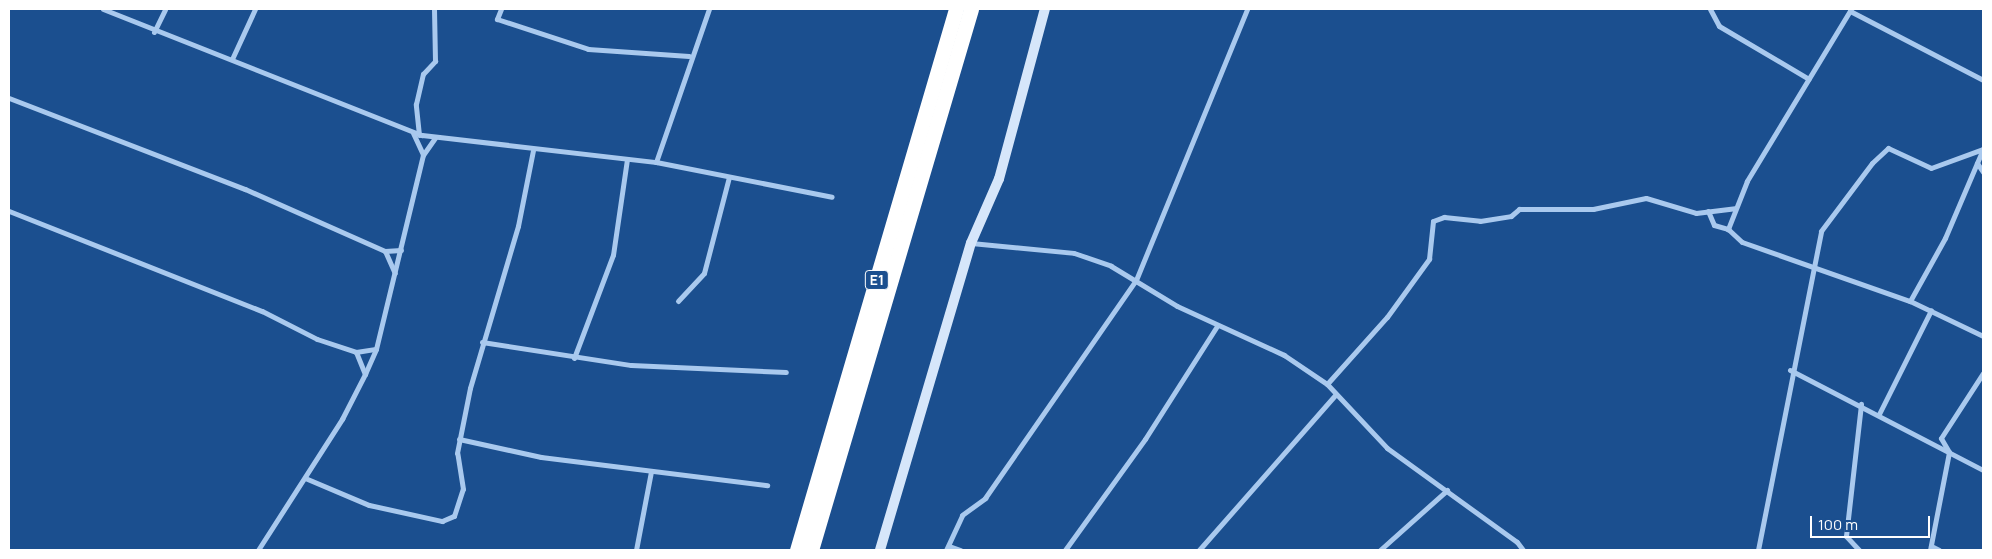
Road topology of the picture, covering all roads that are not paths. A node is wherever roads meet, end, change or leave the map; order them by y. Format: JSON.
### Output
{"nodes":[{"id":1,"x":103,"y":9,"type":"edge"},
{"id":2,"x":164,"y":9,"type":"edge"},
{"id":3,"x":255,"y":9,"type":"edge"},
{"id":4,"x":434,"y":9,"type":"edge"},
{"id":5,"x":501,"y":9,"type":"edge"},
{"id":6,"x":708,"y":9,"type":"edge"},
{"id":7,"x":956,"y":9,"type":"edge"},
{"id":8,"x":971,"y":9,"type":"edge"},
{"id":9,"x":1045,"y":9,"type":"edge"},
{"id":10,"x":1247,"y":9,"type":"edge"},
{"id":11,"x":1710,"y":9,"type":"edge"},
{"id":12,"x":1850,"y":10,"type":"edge"},
{"id":13,"x":154,"y":32,"type":"junction"},
{"id":14,"x":689,"y":56,"type":"junction"},
{"id":15,"x":232,"y":59,"type":"junction"},
{"id":16,"x":1809,"y":79,"type":"junction"},
{"id":17,"x":1983,"y":80,"type":"edge"},
{"id":18,"x":9,"y":98,"type":"edge"},
{"id":19,"x":412,"y":133,"type":"junction"},
{"id":20,"x":419,"y":135,"type":"junction"},
{"id":21,"x":435,"y":138,"type":"junction"},
{"id":22,"x":1983,"y":149,"type":"edge"},
{"id":23,"x":533,"y":150,"type":"junction"},
{"id":24,"x":423,"y":155,"type":"junction"},
{"id":25,"x":627,"y":159,"type":"junction"},
{"id":26,"x":656,"y":162,"type":"junction"},
{"id":27,"x":1977,"y":163,"type":"junction"},
{"id":28,"x":1983,"y":172,"type":"edge"},
{"id":29,"x":729,"y":177,"type":"junction"},
{"id":30,"x":832,"y":197,"type":"dead end"},
{"id":31,"x":1735,"y":208,"type":"junction"},
{"id":32,"x":1708,"y":210,"type":"junction"},
{"id":33,"x":9,"y":211,"type":"edge"},
{"id":34,"x":1728,"y":229,"type":"junction"},
{"id":35,"x":971,"y":243,"type":"junction"},
{"id":36,"x":401,"y":250,"type":"junction"},
{"id":37,"x":385,"y":251,"type":"junction"},
{"id":38,"x":1813,"y":268,"type":"junction"},
{"id":39,"x":396,"y":273,"type":"junction"},
{"id":40,"x":1136,"y":280,"type":"junction"},
{"id":41,"x":678,"y":300,"type":"dead end"},
{"id":42,"x":1910,"y":301,"type":"junction"},
{"id":43,"x":1931,"y":310,"type":"junction"},
{"id":44,"x":1217,"y":326,"type":"junction"},
{"id":45,"x":1983,"y":336,"type":"edge"},
{"id":46,"x":482,"y":342,"type":"junction"},
{"id":47,"x":376,"y":349,"type":"junction"},
{"id":48,"x":356,"y":352,"type":"junction"},
{"id":49,"x":574,"y":358,"type":"junction"},
{"id":50,"x":1790,"y":370,"type":"junction"},
{"id":51,"x":786,"y":372,"type":"dead end"},
{"id":52,"x":1983,"y":373,"type":"edge"},
{"id":53,"x":365,"y":374,"type":"junction"},
{"id":54,"x":1327,"y":384,"type":"junction"},
{"id":55,"x":1336,"y":395,"type":"junction"},
{"id":56,"x":1861,"y":404,"type":"junction"},
{"id":57,"x":1879,"y":414,"type":"junction"},
{"id":58,"x":459,"y":439,"type":"junction"},
{"id":59,"x":1949,"y":452,"type":"junction"},
{"id":60,"x":1983,"y":470,"type":"edge"},
{"id":61,"x":651,"y":471,"type":"junction"},
{"id":62,"x":305,"y":478,"type":"junction"},
{"id":63,"x":767,"y":485,"type":"dead end"},
{"id":64,"x":1447,"y":490,"type":"junction"},
{"id":65,"x":948,"y":548,"type":"edge"},
{"id":66,"x":1930,"y":548,"type":"edge"},
{"id":67,"x":258,"y":550,"type":"edge"},
{"id":68,"x":636,"y":550,"type":"edge"},
{"id":69,"x":797,"y":550,"type":"edge"},
{"id":70,"x":811,"y":550,"type":"edge"},
{"id":71,"x":880,"y":550,"type":"edge"},
{"id":72,"x":960,"y":550,"type":"edge"},
{"id":73,"x":1065,"y":550,"type":"edge"},
{"id":74,"x":1199,"y":550,"type":"edge"},
{"id":75,"x":1380,"y":550,"type":"edge"},
{"id":76,"x":1523,"y":550,"type":"edge"},
{"id":77,"x":1758,"y":550,"type":"edge"},
{"id":78,"x":1860,"y":550,"type":"edge"},
{"id":79,"x":1939,"y":550,"type":"edge"}],
"edges":[{"from":1,"to":13,"type":"street"},
{"from":2,"to":13,"type":"street"},
{"from":3,"to":15,"type":"street"},
{"from":4,"to":20,"type":"street"},
{"from":5,"to":14,"type":"street"},
{"from":6,"to":14,"type":"street"},
{"from":7,"to":69,"type":"highway","number":"E1"},
{"from":8,"to":70,"type":"highway","number":"E1"},
{"from":9,"to":35,"type":"street"},
{"from":10,"to":40,"type":"street"},
{"from":11,"to":16,"type":"street"},
{"from":12,"to":16,"type":"street"},
{"from":12,"to":17,"type":"street"},
{"from":13,"to":15,"type":"street"},
{"from":14,"to":26,"type":"street"},
{"from":15,"to":19,"type":"street"},
{"from":16,"to":31,"type":"street"},
{"from":18,"to":37,"type":"street"},
{"from":19,"to":20,"type":"street"},
{"from":19,"to":24,"type":"street"},
{"from":20,"to":21,"type":"street"},
{"from":21,"to":23,"type":"street"},
{"from":21,"to":24,"type":"street"},
{"from":22,"to":27,"type":"street"},
{"from":22,"to":38,"type":"street"},
{"from":23,"to":25,"type":"street"},
{"from":23,"to":46,"type":"street"},
{"from":24,"to":36,"type":"street"},
{"from":25,"to":26,"type":"street"},
{"from":25,"to":49,"type":"street"},
{"from":26,"to":29,"type":"street"},
{"from":27,"to":28,"type":"street"},
{"from":27,"to":42,"type":"street"},
{"from":29,"to":30,"type":"street"},
{"from":29,"to":41,"type":"street"},
{"from":31,"to":32,"type":"street"},
{"from":31,"to":34,"type":"street"},
{"from":32,"to":34,"type":"street"},
{"from":32,"to":54,"type":"street"},
{"from":33,"to":48,"type":"street"},
{"from":34,"to":38,"type":"street"},
{"from":35,"to":40,"type":"street"},
{"from":35,"to":71,"type":"street"},
{"from":36,"to":37,"type":"street"},
{"from":36,"to":39,"type":"street"},
{"from":37,"to":39,"type":"street"},
{"from":38,"to":42,"type":"street"},
{"from":38,"to":50,"type":"street"},
{"from":39,"to":47,"type":"street"},
{"from":40,"to":44,"type":"street"},
{"from":40,"to":65,"type":"street"},
{"from":42,"to":43,"type":"street"},
{"from":43,"to":45,"type":"street"},
{"from":43,"to":57,"type":"street"},
{"from":44,"to":54,"type":"street"},
{"from":44,"to":73,"type":"street"},
{"from":46,"to":49,"type":"street"},
{"from":46,"to":58,"type":"street"},
{"from":47,"to":48,"type":"street"},
{"from":47,"to":53,"type":"street"},
{"from":48,"to":53,"type":"street"},
{"from":49,"to":51,"type":"street"},
{"from":50,"to":56,"type":"street"},
{"from":50,"to":77,"type":"street"},
{"from":52,"to":59,"type":"street"},
{"from":53,"to":62,"type":"street"},
{"from":54,"to":55,"type":"street"},
{"from":55,"to":64,"type":"street"},
{"from":55,"to":74,"type":"street"},
{"from":56,"to":57,"type":"street"},
{"from":56,"to":78,"type":"street"},
{"from":57,"to":59,"type":"street"},
{"from":58,"to":61,"type":"street"},
{"from":58,"to":62,"type":"street"},
{"from":59,"to":60,"type":"street"},
{"from":59,"to":66,"type":"street"},
{"from":61,"to":63,"type":"street"},
{"from":61,"to":68,"type":"street"},
{"from":62,"to":67,"type":"street"},
{"from":64,"to":75,"type":"street"},
{"from":64,"to":76,"type":"street"},
{"from":65,"to":72,"type":"street"},
{"from":66,"to":79,"type":"street"}]}
